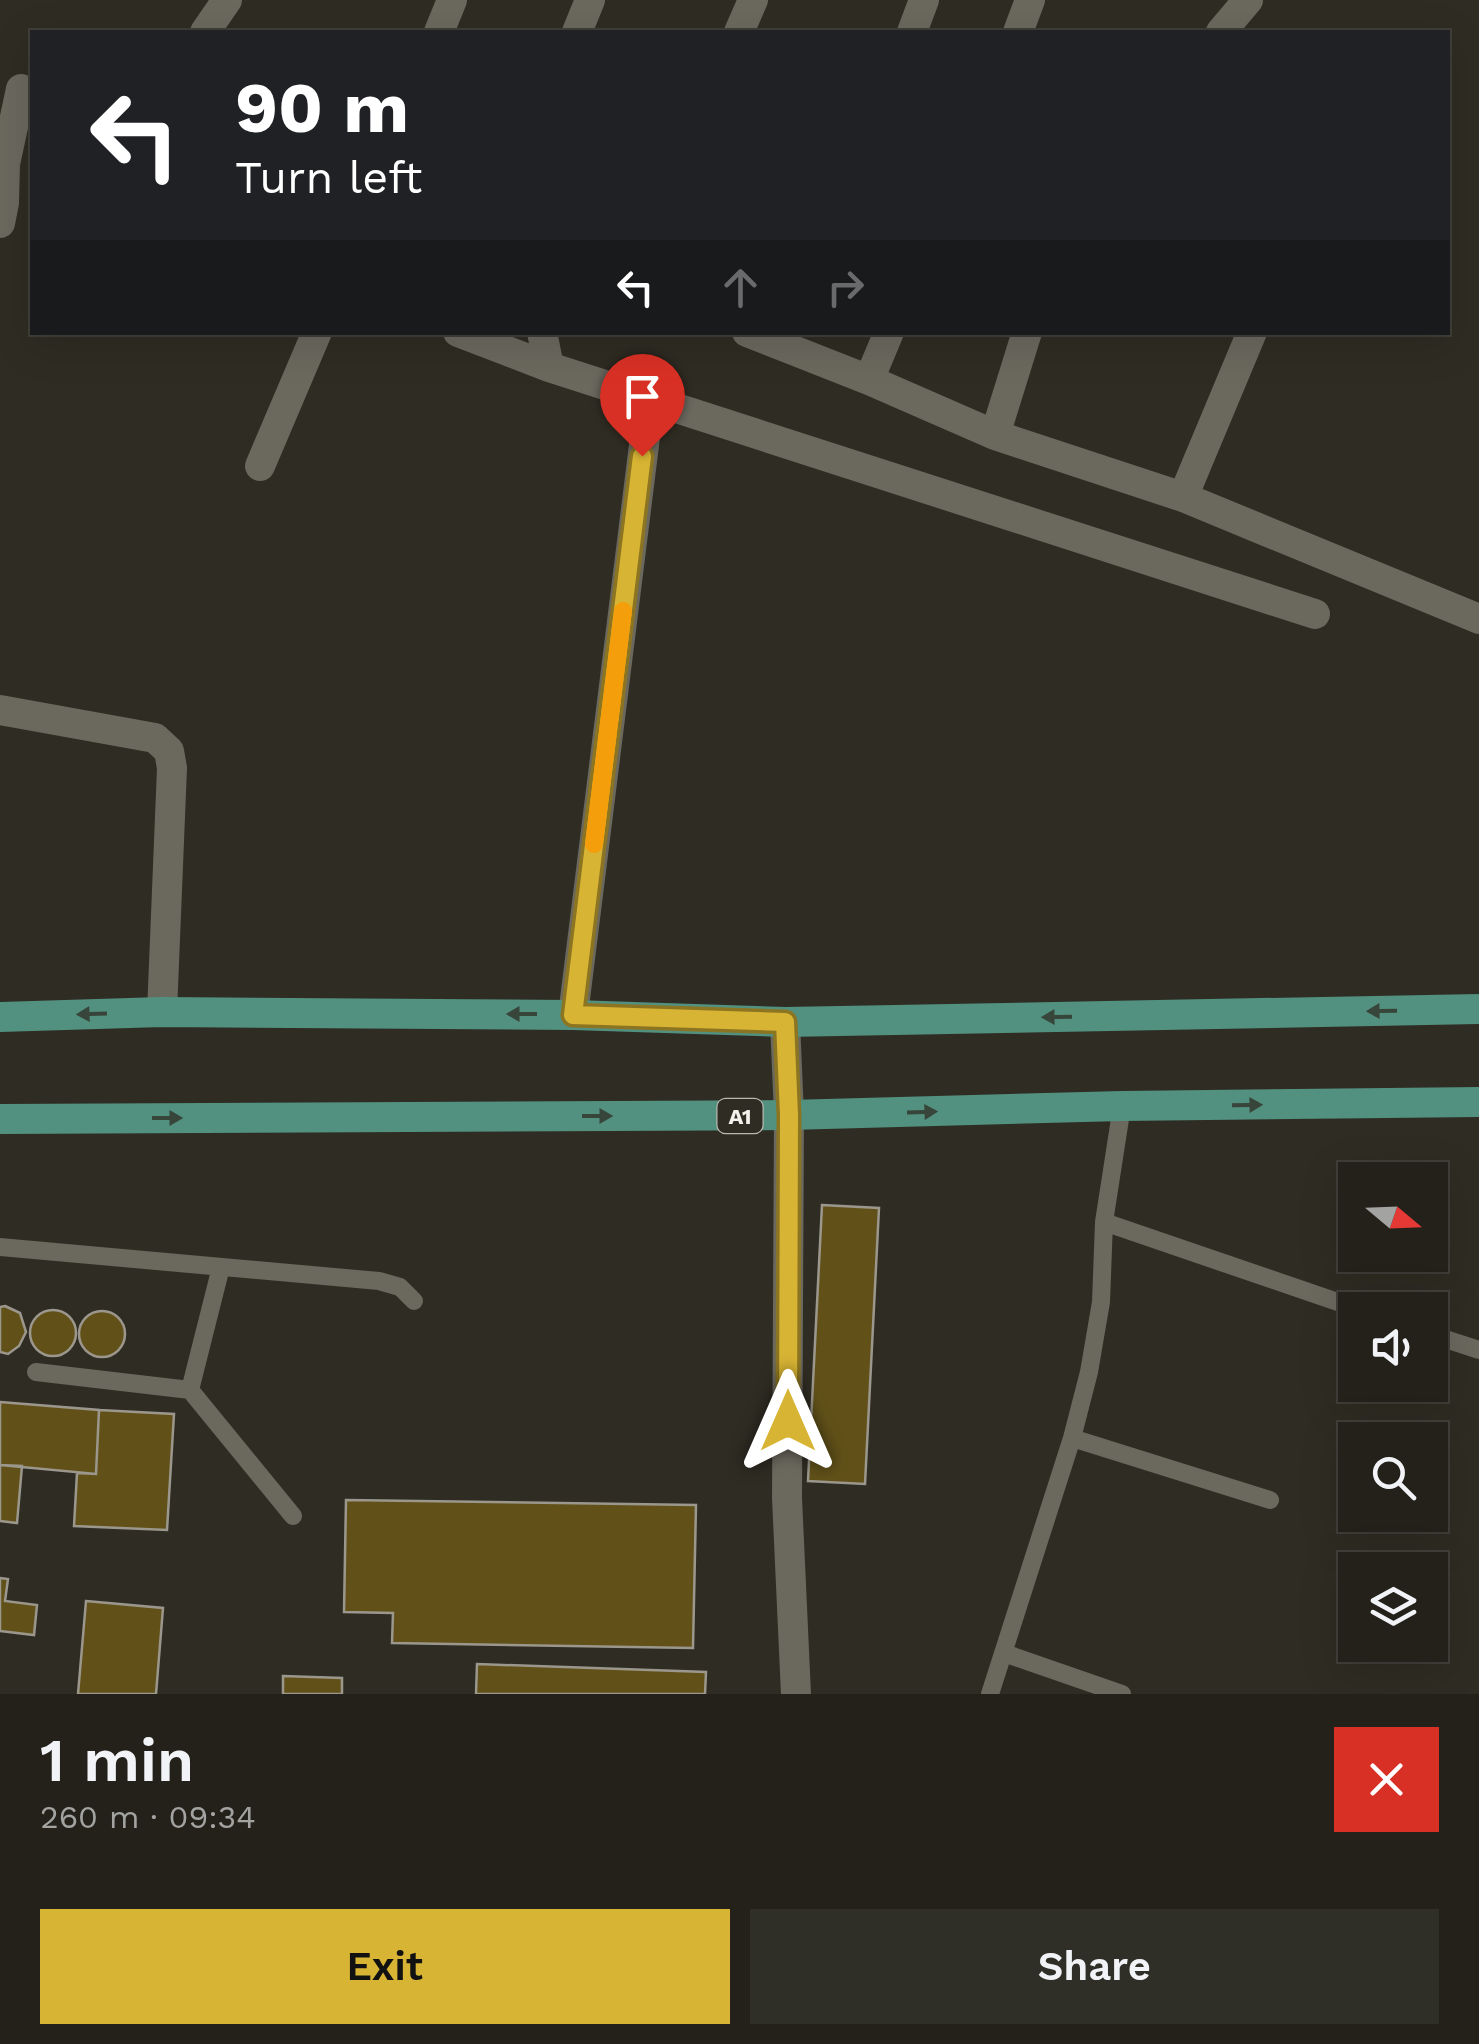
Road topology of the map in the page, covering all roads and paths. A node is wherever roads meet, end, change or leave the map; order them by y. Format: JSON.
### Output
{"nodes":[{"id":1,"x":227,"y":0,"type":"edge"},
{"id":2,"x":452,"y":0,"type":"edge"},
{"id":3,"x":590,"y":0,"type":"edge"},
{"id":4,"x":753,"y":0,"type":"edge"},
{"id":5,"x":924,"y":0,"type":"edge"},
{"id":6,"x":1030,"y":0,"type":"edge"},
{"id":7,"x":1248,"y":0,"type":"edge"},
{"id":8,"x":206,"y":30,"type":"edge"},
{"id":9,"x":440,"y":30,"type":"edge"},
{"id":10,"x":578,"y":30,"type":"edge"},
{"id":11,"x":740,"y":30,"type":"edge"},
{"id":12,"x":913,"y":30,"type":"edge"},
{"id":13,"x":1019,"y":30,"type":"edge"},
{"id":14,"x":1223,"y":30,"type":"edge"},
{"id":15,"x":18,"y":89,"type":"edge"},
{"id":16,"x":12,"y":166,"type":"edge"},
{"id":17,"x":0,"y":223,"type":"edge"},
{"id":18,"x":315,"y":335,"type":"edge"},
{"id":19,"x":466,"y":335,"type":"edge"},
{"id":20,"x":543,"y":335,"type":"edge"},
{"id":21,"x":764,"y":335,"type":"edge"},
{"id":22,"x":888,"y":335,"type":"edge"},
{"id":23,"x":1025,"y":335,"type":"edge"},
{"id":24,"x":1251,"y":335,"type":"edge"},
{"id":25,"x":791,"y":340,"type":"edge"},
{"id":26,"x":549,"y":367,"type":"junction"},
{"id":27,"x":869,"y":380,"type":"junction"},
{"id":28,"x":650,"y":398,"type":"junction"},
{"id":29,"x":994,"y":434,"type":"junction"},
{"id":30,"x":260,"y":466,"type":"dead end"},
{"id":31,"x":1183,"y":497,"type":"junction"},
{"id":32,"x":1315,"y":614,"type":"dead end"},
{"id":33,"x":1479,"y":620,"type":"edge"},
{"id":34,"x":0,"y":710,"type":"edge"},
{"id":35,"x":1479,"y":1009,"type":"edge"},
{"id":36,"x":162,"y":1012,"type":"junction"},
{"id":37,"x":573,"y":1015,"type":"junction"},
{"id":38,"x":0,"y":1017,"type":"edge"},
{"id":39,"x":785,"y":1022,"type":"junction"},
{"id":40,"x":1479,"y":1102,"type":"edge"},
{"id":41,"x":1122,"y":1106,"type":"junction"},
{"id":42,"x":789,"y":1115,"type":"junction"},
{"id":43,"x":0,"y":1119,"type":"edge"},
{"id":44,"x":1104,"y":1222,"type":"junction"},
{"id":45,"x":0,"y":1247,"type":"edge"},
{"id":46,"x":221,"y":1267,"type":"junction"},
{"id":47,"x":414,"y":1301,"type":"dead end"},
{"id":48,"x":1338,"y":1302,"type":"edge"},
{"id":49,"x":1448,"y":1340,"type":"edge"},
{"id":50,"x":1479,"y":1350,"type":"edge"},
{"id":51,"x":36,"y":1372,"type":"dead end"},
{"id":52,"x":190,"y":1390,"type":"junction"},
{"id":53,"x":1072,"y":1438,"type":"junction"},
{"id":54,"x":1270,"y":1500,"type":"dead end"},
{"id":55,"x":293,"y":1516,"type":"dead end"},
{"id":56,"x":1004,"y":1653,"type":"junction"},
{"id":57,"x":796,"y":1694,"type":"edge"},
{"id":58,"x":990,"y":1694,"type":"edge"},
{"id":59,"x":1122,"y":1694,"type":"edge"}],
"edges":[{"from":1,"to":8,"type":"street"},
{"from":2,"to":9,"type":"street"},
{"from":3,"to":10,"type":"street"},
{"from":4,"to":11,"type":"street"},
{"from":5,"to":12,"type":"street"},
{"from":6,"to":13,"type":"street"},
{"from":7,"to":14,"type":"street"},
{"from":15,"to":16,"type":"street"},
{"from":16,"to":17,"type":"street"},
{"from":18,"to":30,"type":"street"},
{"from":19,"to":26,"type":"street"},
{"from":20,"to":26,"type":"street"},
{"from":21,"to":25,"type":"street"},
{"from":22,"to":27,"type":"street"},
{"from":23,"to":29,"type":"street"},
{"from":24,"to":31,"type":"street"},
{"from":25,"to":27,"type":"street"},
{"from":26,"to":28,"type":"street"},
{"from":27,"to":29,"type":"street"},
{"from":28,"to":32,"type":"street"},
{"from":28,"to":37,"type":"street"},
{"from":29,"to":31,"type":"street"},
{"from":31,"to":33,"type":"street"},
{"from":34,"to":36,"type":"street"},
{"from":35,"to":39,"type":"main road","one_way":true},
{"from":37,"to":36,"type":"main road","one_way":true},
{"from":36,"to":38,"type":"main road","one_way":true},
{"from":37,"to":39,"type":"main road"},
{"from":39,"to":42,"type":"street"},
{"from":41,"to":40,"type":"main road","number":"A1","one_way":true},
{"from":42,"to":41,"type":"main road","number":"A1","one_way":true},
{"from":41,"to":44,"type":"lane"},
{"from":43,"to":42,"type":"main road","number":"A1","one_way":true},
{"from":42,"to":57,"type":"street"},
{"from":44,"to":48,"type":"lane"},
{"from":44,"to":53,"type":"lane"},
{"from":45,"to":46,"type":"lane"},
{"from":46,"to":47,"type":"lane"},
{"from":46,"to":52,"type":"lane"},
{"from":49,"to":50,"type":"lane"},
{"from":51,"to":52,"type":"lane"},
{"from":52,"to":55,"type":"lane"},
{"from":53,"to":54,"type":"lane"},
{"from":53,"to":56,"type":"lane"},
{"from":56,"to":58,"type":"lane"},
{"from":56,"to":59,"type":"lane"}]}
